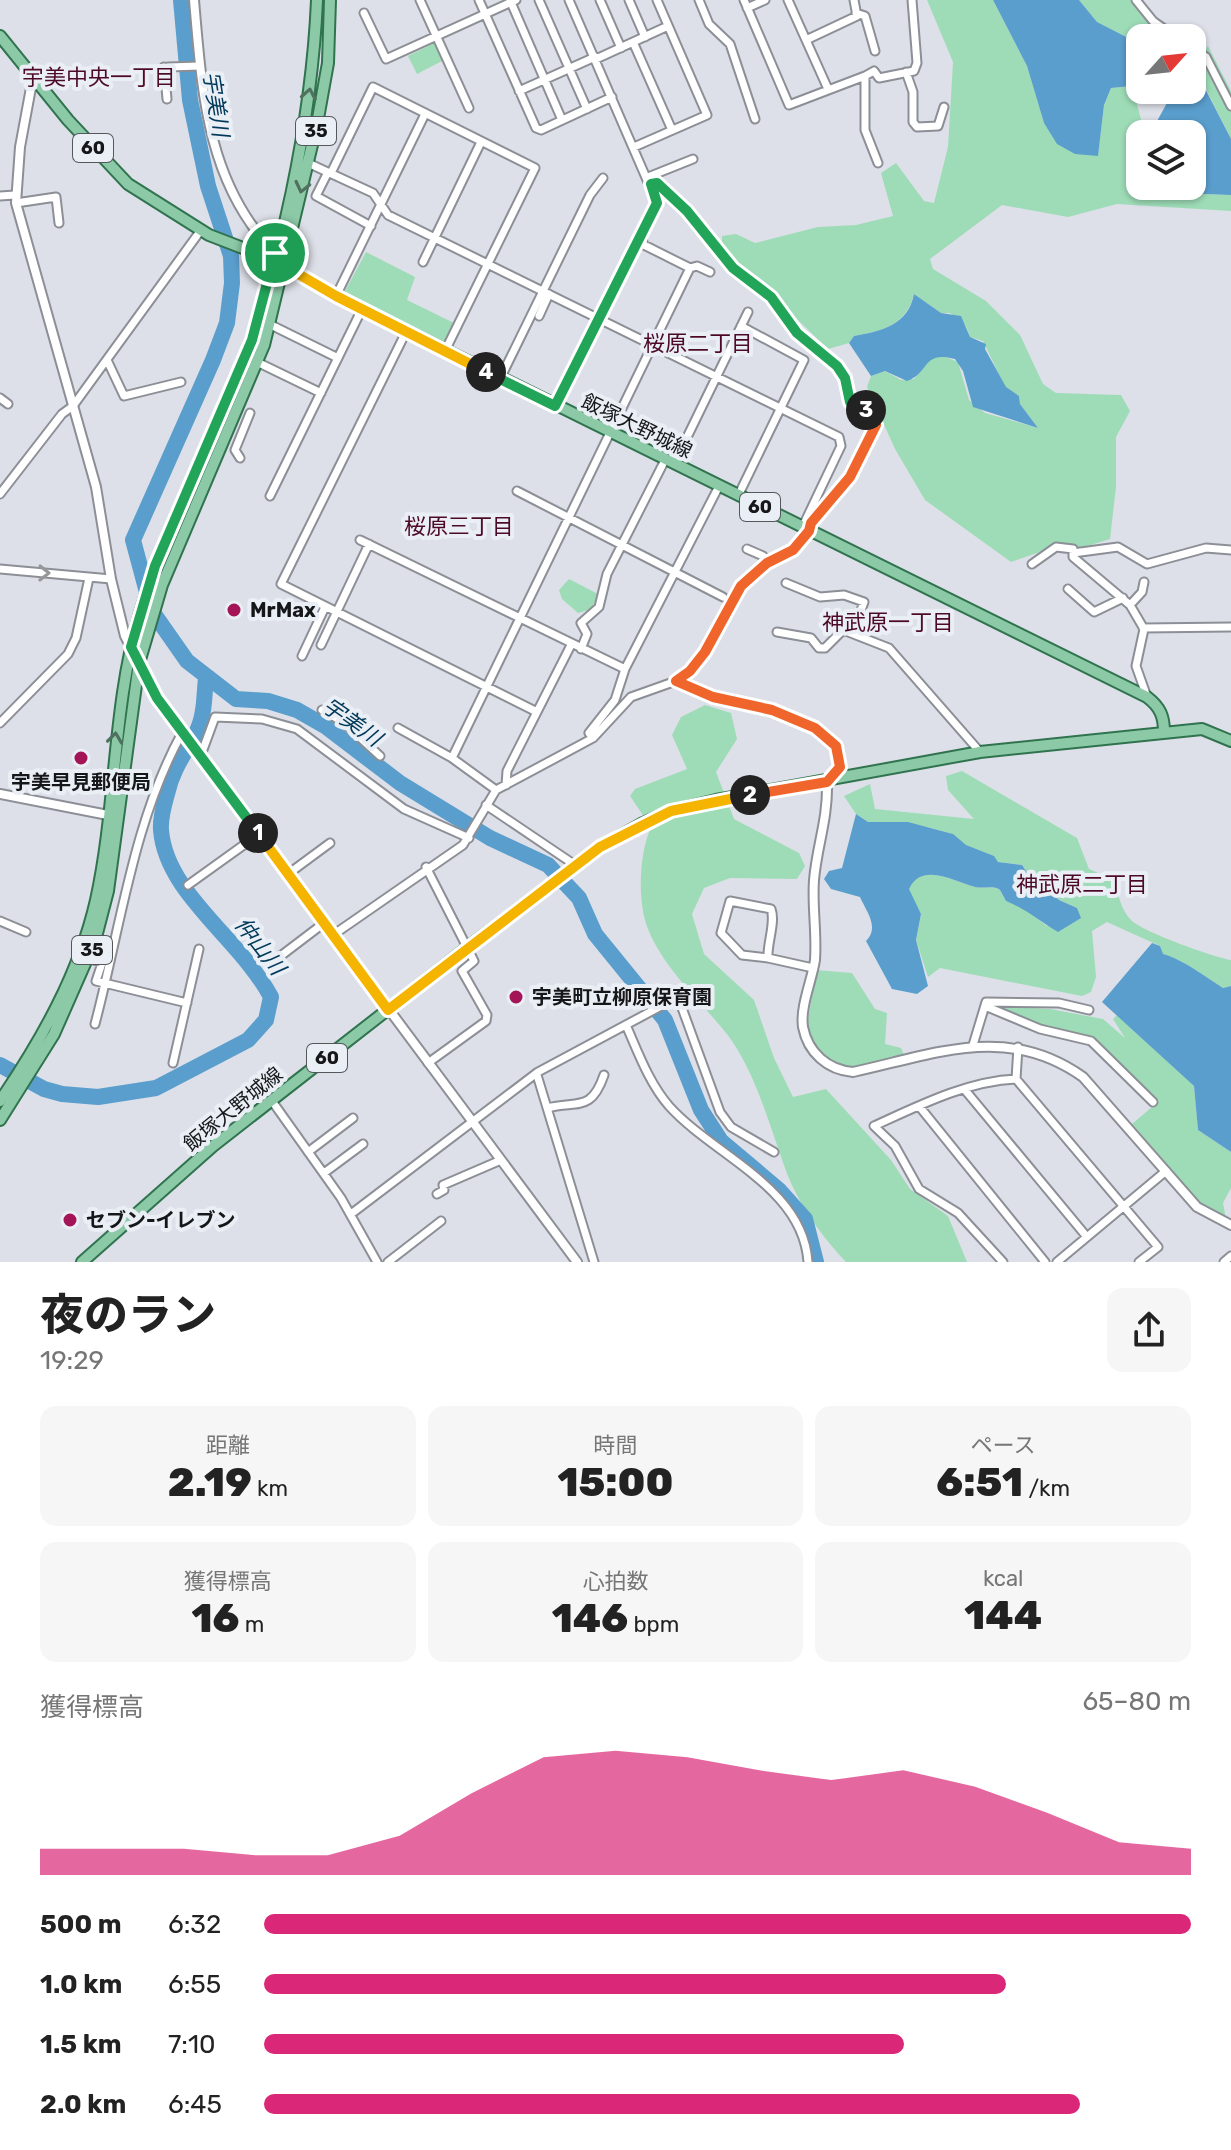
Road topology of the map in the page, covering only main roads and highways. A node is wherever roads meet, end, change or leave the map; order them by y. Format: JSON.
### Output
{"nodes":[{"id":1,"x":317,"y":0,"type":"edge"},
{"id":2,"x":330,"y":0,"type":"edge"},
{"id":3,"x":0,"y":36,"type":"edge"},
{"id":4,"x":280,"y":256,"type":"junction"},
{"id":5,"x":1164,"y":732,"type":"junction"},
{"id":6,"x":1231,"y":741,"type":"edge"},
{"id":7,"x":27,"y":1068,"type":"junction"},
{"id":8,"x":14,"y":1090,"type":"junction"},
{"id":9,"x":0,"y":1101,"type":"edge"},
{"id":10,"x":0,"y":1120,"type":"edge"},
{"id":11,"x":82,"y":1262,"type":"edge"}],
"edges":[{"from":4,"to":1,"type":"main road","number":"35","one_way":true},
{"from":2,"to":4,"type":"main road","number":"35","one_way":true},
{"from":3,"to":4,"type":"main road","number":"60"},
{"from":4,"to":5,"type":"main road","name":"飯塚大野城線","number":"60"},
{"from":7,"to":4,"type":"main road","number":"35","one_way":true},
{"from":4,"to":7,"type":"main road","number":"35"},
{"from":5,"to":6,"type":"main road","name":"飯塚大野城線","number":"60"},
{"from":5,"to":11,"type":"main road","name":"飯塚大野城線","number":"60"},
{"from":7,"to":8,"type":"main road","number":"35"},
{"from":8,"to":9,"type":"main road","number":"35"},
{"from":8,"to":10,"type":"main road","number":"35"}]}
